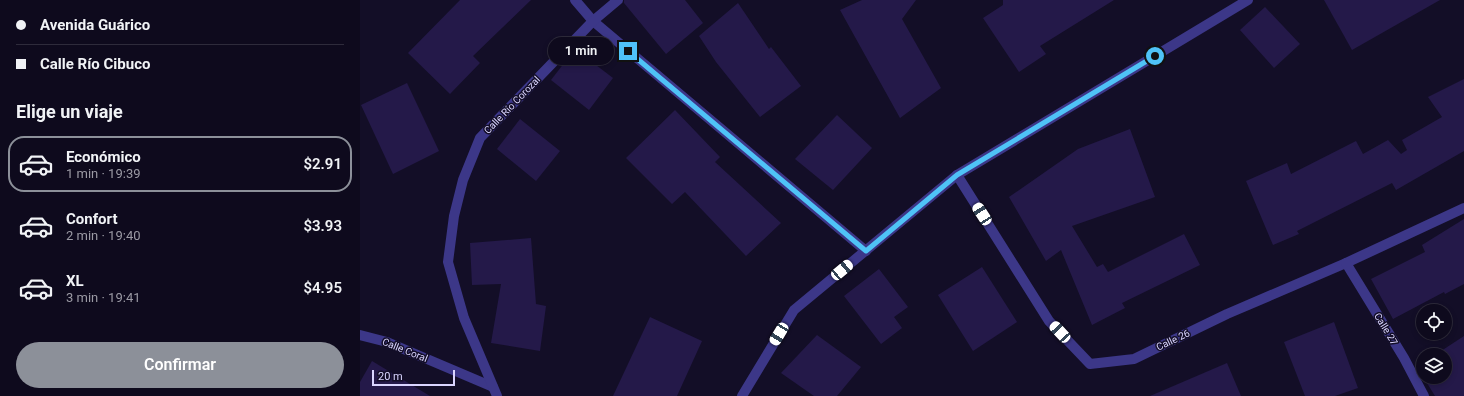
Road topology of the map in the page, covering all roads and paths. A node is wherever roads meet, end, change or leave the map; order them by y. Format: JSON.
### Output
{"nodes":[{"id":1,"x":575,"y":0,"type":"edge"},
{"id":2,"x":618,"y":0,"type":"edge"},
{"id":3,"x":1248,"y":0,"type":"edge"},
{"id":4,"x":593,"y":21,"type":"junction"},
{"id":5,"x":957,"y":175,"type":"junction"},
{"id":6,"x":1464,"y":208,"type":"edge"},
{"id":7,"x":866,"y":251,"type":"junction"},
{"id":8,"x":1346,"y":263,"type":"junction"},
{"id":9,"x":360,"y":335,"type":"edge"},
{"id":10,"x":495,"y":392,"type":"edge"},
{"id":11,"x":742,"y":396,"type":"edge"},
{"id":12,"x":1424,"y":396,"type":"edge"}],
"edges":[{"from":1,"to":4,"type":"street"},
{"from":2,"to":4,"type":"street","name":"Calle Río Corozal"},
{"from":3,"to":5,"type":"street"},
{"from":4,"to":7,"type":"street"},
{"from":4,"to":10,"type":"street","name":"Calle Río Corozal"},
{"from":5,"to":7,"type":"street"},
{"from":5,"to":8,"type":"street","name":"Calle 26"},
{"from":6,"to":8,"type":"street","name":"Calle 26"},
{"from":7,"to":11,"type":"street"},
{"from":8,"to":12,"type":"street","name":"Calle 27"},
{"from":9,"to":10,"type":"street","name":"Calle Coral"}]}
